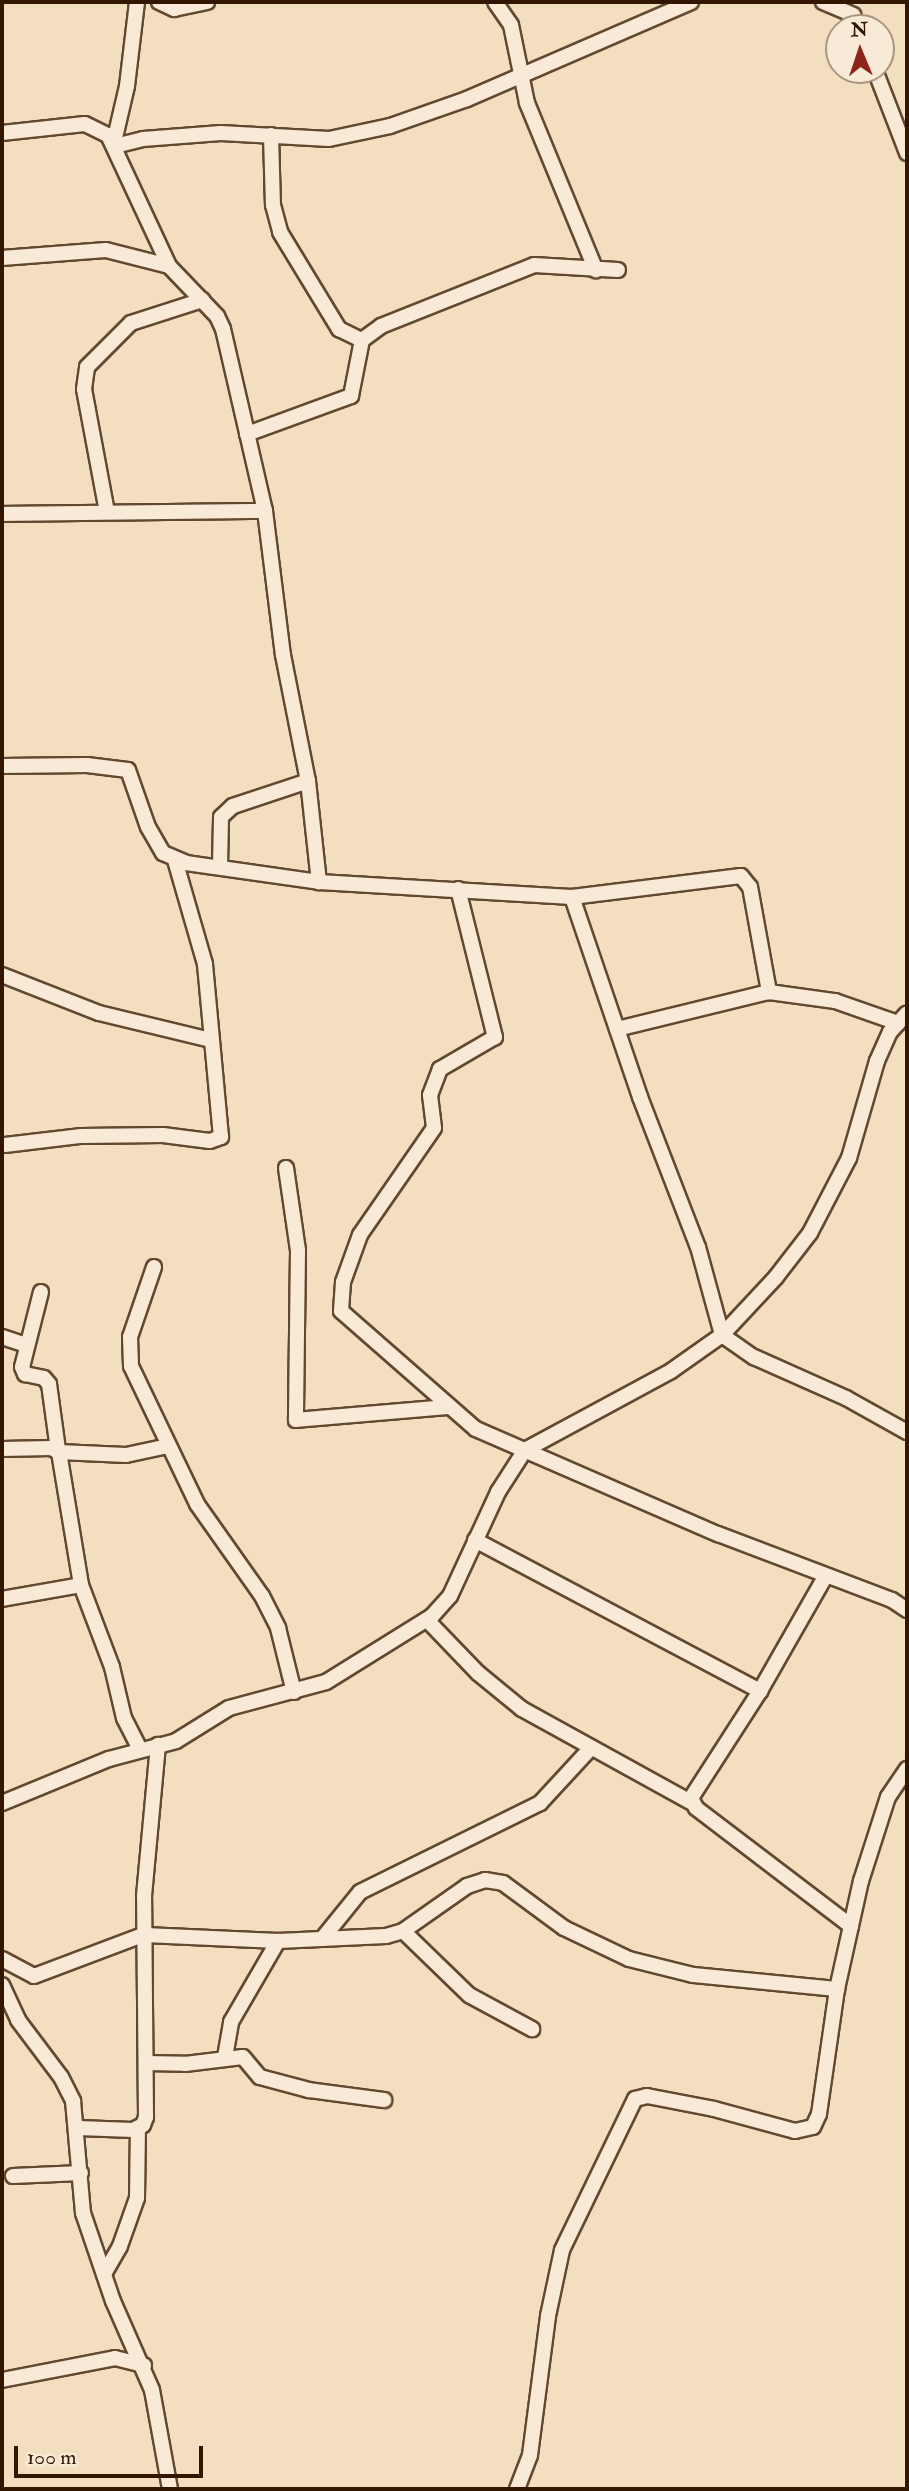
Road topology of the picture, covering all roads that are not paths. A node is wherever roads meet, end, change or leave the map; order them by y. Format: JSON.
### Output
{"nodes":[{"id":1,"x":138,"y":2,"type":"edge"},
{"id":2,"x":159,"y":2,"type":"edge"},
{"id":3,"x":207,"y":2,"type":"edge"},
{"id":4,"x":495,"y":2,"type":"edge"},
{"id":5,"x":691,"y":2,"type":"edge"},
{"id":6,"x":823,"y":2,"type":"edge"},
{"id":7,"x":851,"y":14,"type":"edge"},
{"id":8,"x":519,"y":73,"type":"junction"},
{"id":9,"x":880,"y":84,"type":"edge"},
{"id":10,"x":2,"y":133,"type":"edge"},
{"id":11,"x":271,"y":135,"type":"junction"},
{"id":12,"x":114,"y":144,"type":"junction"},
{"id":13,"x":907,"y":153,"type":"edge"},
{"id":14,"x":2,"y":258,"type":"edge"},
{"id":15,"x":169,"y":266,"type":"junction"},
{"id":16,"x":596,"y":270,"type":"junction"},
{"id":17,"x":618,"y":270,"type":"dead end"},
{"id":18,"x":202,"y":300,"type":"junction"},
{"id":19,"x":362,"y":340,"type":"junction"},
{"id":20,"x":247,"y":434,"type":"junction"},
{"id":21,"x":265,"y":511,"type":"junction"},
{"id":22,"x":107,"y":512,"type":"junction"},
{"id":23,"x":2,"y":514,"type":"edge"},
{"id":24,"x":2,"y":766,"type":"edge"},
{"id":25,"x":308,"y":781,"type":"junction"},
{"id":26,"x":175,"y":860,"type":"junction"},
{"id":27,"x":220,"y":866,"type":"junction"},
{"id":28,"x":319,"y":881,"type":"junction"},
{"id":29,"x":458,"y":889,"type":"junction"},
{"id":30,"x":572,"y":897,"type":"junction"},
{"id":31,"x":2,"y":974,"type":"edge"},
{"id":32,"x":769,"y":992,"type":"junction"},
{"id":33,"x":902,"y":1018,"type":"edge"},
{"id":34,"x":617,"y":1029,"type":"junction"},
{"id":35,"x":211,"y":1040,"type":"junction"},
{"id":36,"x":5,"y":1145,"type":"dead end"},
{"id":37,"x":286,"y":1168,"type":"dead end"},
{"id":38,"x":154,"y":1267,"type":"dead end"},
{"id":39,"x":41,"y":1292,"type":"dead end"},
{"id":40,"x":722,"y":1335,"type":"junction"},
{"id":41,"x":2,"y":1337,"type":"edge"},
{"id":42,"x":27,"y":1345,"type":"junction"},
{"id":43,"x":449,"y":1407,"type":"junction"},
{"id":44,"x":907,"y":1432,"type":"edge"},
{"id":45,"x":168,"y":1446,"type":"junction"},
{"id":46,"x":2,"y":1449,"type":"edge"},
{"id":47,"x":525,"y":1450,"type":"junction"},
{"id":48,"x":59,"y":1451,"type":"junction"},
{"id":49,"x":475,"y":1540,"type":"junction"},
{"id":50,"x":825,"y":1577,"type":"junction"},
{"id":51,"x":80,"y":1585,"type":"junction"},
{"id":52,"x":2,"y":1599,"type":"edge"},
{"id":53,"x":907,"y":1610,"type":"edge"},
{"id":54,"x":427,"y":1620,"type":"junction"},
{"id":55,"x":760,"y":1691,"type":"junction"},
{"id":56,"x":294,"y":1692,"type":"junction"},
{"id":57,"x":158,"y":1745,"type":"junction"},
{"id":58,"x":592,"y":1748,"type":"junction"},
{"id":59,"x":140,"y":1749,"type":"junction"},
{"id":60,"x":907,"y":1769,"type":"edge"},
{"id":61,"x":2,"y":1803,"type":"edge"},
{"id":62,"x":692,"y":1803,"type":"junction"},
{"id":63,"x":851,"y":1926,"type":"junction"},
{"id":64,"x":403,"y":1931,"type":"junction"},
{"id":65,"x":145,"y":1934,"type":"junction"},
{"id":66,"x":322,"y":1939,"type":"junction"},
{"id":67,"x":278,"y":1941,"type":"junction"},
{"id":68,"x":2,"y":1959,"type":"edge"},
{"id":69,"x":2,"y":1985,"type":"edge"},
{"id":70,"x":837,"y":1989,"type":"junction"},
{"id":71,"x":531,"y":2029,"type":"dead end"},
{"id":72,"x":225,"y":2057,"type":"junction"},
{"id":73,"x":146,"y":2063,"type":"junction"},
{"id":74,"x":384,"y":2100,"type":"dead end"},
{"id":75,"x":78,"y":2128,"type":"junction"},
{"id":76,"x":138,"y":2129,"type":"junction"},
{"id":77,"x":80,"y":2173,"type":"junction"},
{"id":78,"x":13,"y":2176,"type":"dead end"},
{"id":79,"x":104,"y":2274,"type":"junction"},
{"id":80,"x":144,"y":2365,"type":"junction"},
{"id":81,"x":2,"y":2380,"type":"edge"},
{"id":82,"x":170,"y":2489,"type":"edge"},
{"id":83,"x":517,"y":2489,"type":"edge"}],
"edges":[{"from":1,"to":12,"type":"street"},
{"from":2,"to":3,"type":"street"},
{"from":4,"to":8,"type":"street"},
{"from":5,"to":8,"type":"street"},
{"from":6,"to":7,"type":"street"},
{"from":8,"to":11,"type":"street"},
{"from":8,"to":16,"type":"street"},
{"from":9,"to":13,"type":"street"},
{"from":10,"to":12,"type":"street"},
{"from":11,"to":12,"type":"street"},
{"from":11,"to":19,"type":"street"},
{"from":12,"to":15,"type":"street"},
{"from":14,"to":15,"type":"street"},
{"from":15,"to":18,"type":"street"},
{"from":16,"to":17,"type":"street"},
{"from":16,"to":19,"type":"street"},
{"from":18,"to":20,"type":"street"},
{"from":18,"to":22,"type":"street"},
{"from":19,"to":20,"type":"street"},
{"from":20,"to":21,"type":"street"},
{"from":21,"to":22,"type":"street"},
{"from":21,"to":25,"type":"street"},
{"from":22,"to":23,"type":"street"},
{"from":24,"to":26,"type":"street"},
{"from":25,"to":27,"type":"street"},
{"from":25,"to":28,"type":"street"},
{"from":26,"to":27,"type":"street"},
{"from":26,"to":35,"type":"street"},
{"from":27,"to":28,"type":"street"},
{"from":28,"to":29,"type":"street"},
{"from":29,"to":30,"type":"street"},
{"from":29,"to":43,"type":"street"},
{"from":30,"to":32,"type":"street"},
{"from":30,"to":34,"type":"street"},
{"from":31,"to":35,"type":"street"},
{"from":32,"to":33,"type":"street"},
{"from":32,"to":34,"type":"street"},
{"from":33,"to":40,"type":"street"},
{"from":34,"to":40,"type":"street"},
{"from":35,"to":36,"type":"street"},
{"from":37,"to":43,"type":"street"},
{"from":38,"to":45,"type":"street"},
{"from":39,"to":42,"type":"street"},
{"from":40,"to":44,"type":"street"},
{"from":40,"to":47,"type":"street"},
{"from":41,"to":42,"type":"street"},
{"from":42,"to":48,"type":"street"},
{"from":43,"to":47,"type":"street"},
{"from":45,"to":48,"type":"street"},
{"from":45,"to":56,"type":"street"},
{"from":46,"to":48,"type":"street"},
{"from":47,"to":49,"type":"street"},
{"from":47,"to":50,"type":"street"},
{"from":48,"to":51,"type":"street"},
{"from":49,"to":54,"type":"street"},
{"from":49,"to":55,"type":"street"},
{"from":50,"to":53,"type":"street"},
{"from":50,"to":55,"type":"street"},
{"from":51,"to":52,"type":"street"},
{"from":51,"to":59,"type":"street"},
{"from":54,"to":56,"type":"street"},
{"from":54,"to":58,"type":"street"},
{"from":55,"to":62,"type":"street"},
{"from":56,"to":57,"type":"street"},
{"from":57,"to":59,"type":"street"},
{"from":57,"to":65,"type":"street"},
{"from":58,"to":62,"type":"street"},
{"from":58,"to":66,"type":"street"},
{"from":59,"to":61,"type":"street"},
{"from":60,"to":63,"type":"street"},
{"from":62,"to":63,"type":"street"},
{"from":63,"to":70,"type":"street"},
{"from":64,"to":66,"type":"street"},
{"from":64,"to":70,"type":"street"},
{"from":64,"to":71,"type":"street"},
{"from":65,"to":67,"type":"street"},
{"from":65,"to":68,"type":"street"},
{"from":65,"to":73,"type":"street"},
{"from":66,"to":67,"type":"street"},
{"from":67,"to":72,"type":"street"},
{"from":69,"to":75,"type":"street"},
{"from":70,"to":83,"type":"street"},
{"from":72,"to":73,"type":"street"},
{"from":72,"to":74,"type":"street"},
{"from":73,"to":76,"type":"street"},
{"from":75,"to":76,"type":"street"},
{"from":75,"to":77,"type":"street"},
{"from":76,"to":79,"type":"street"},
{"from":77,"to":78,"type":"street"},
{"from":77,"to":79,"type":"street"},
{"from":79,"to":80,"type":"street"},
{"from":80,"to":81,"type":"street"},
{"from":80,"to":82,"type":"street"}]}
